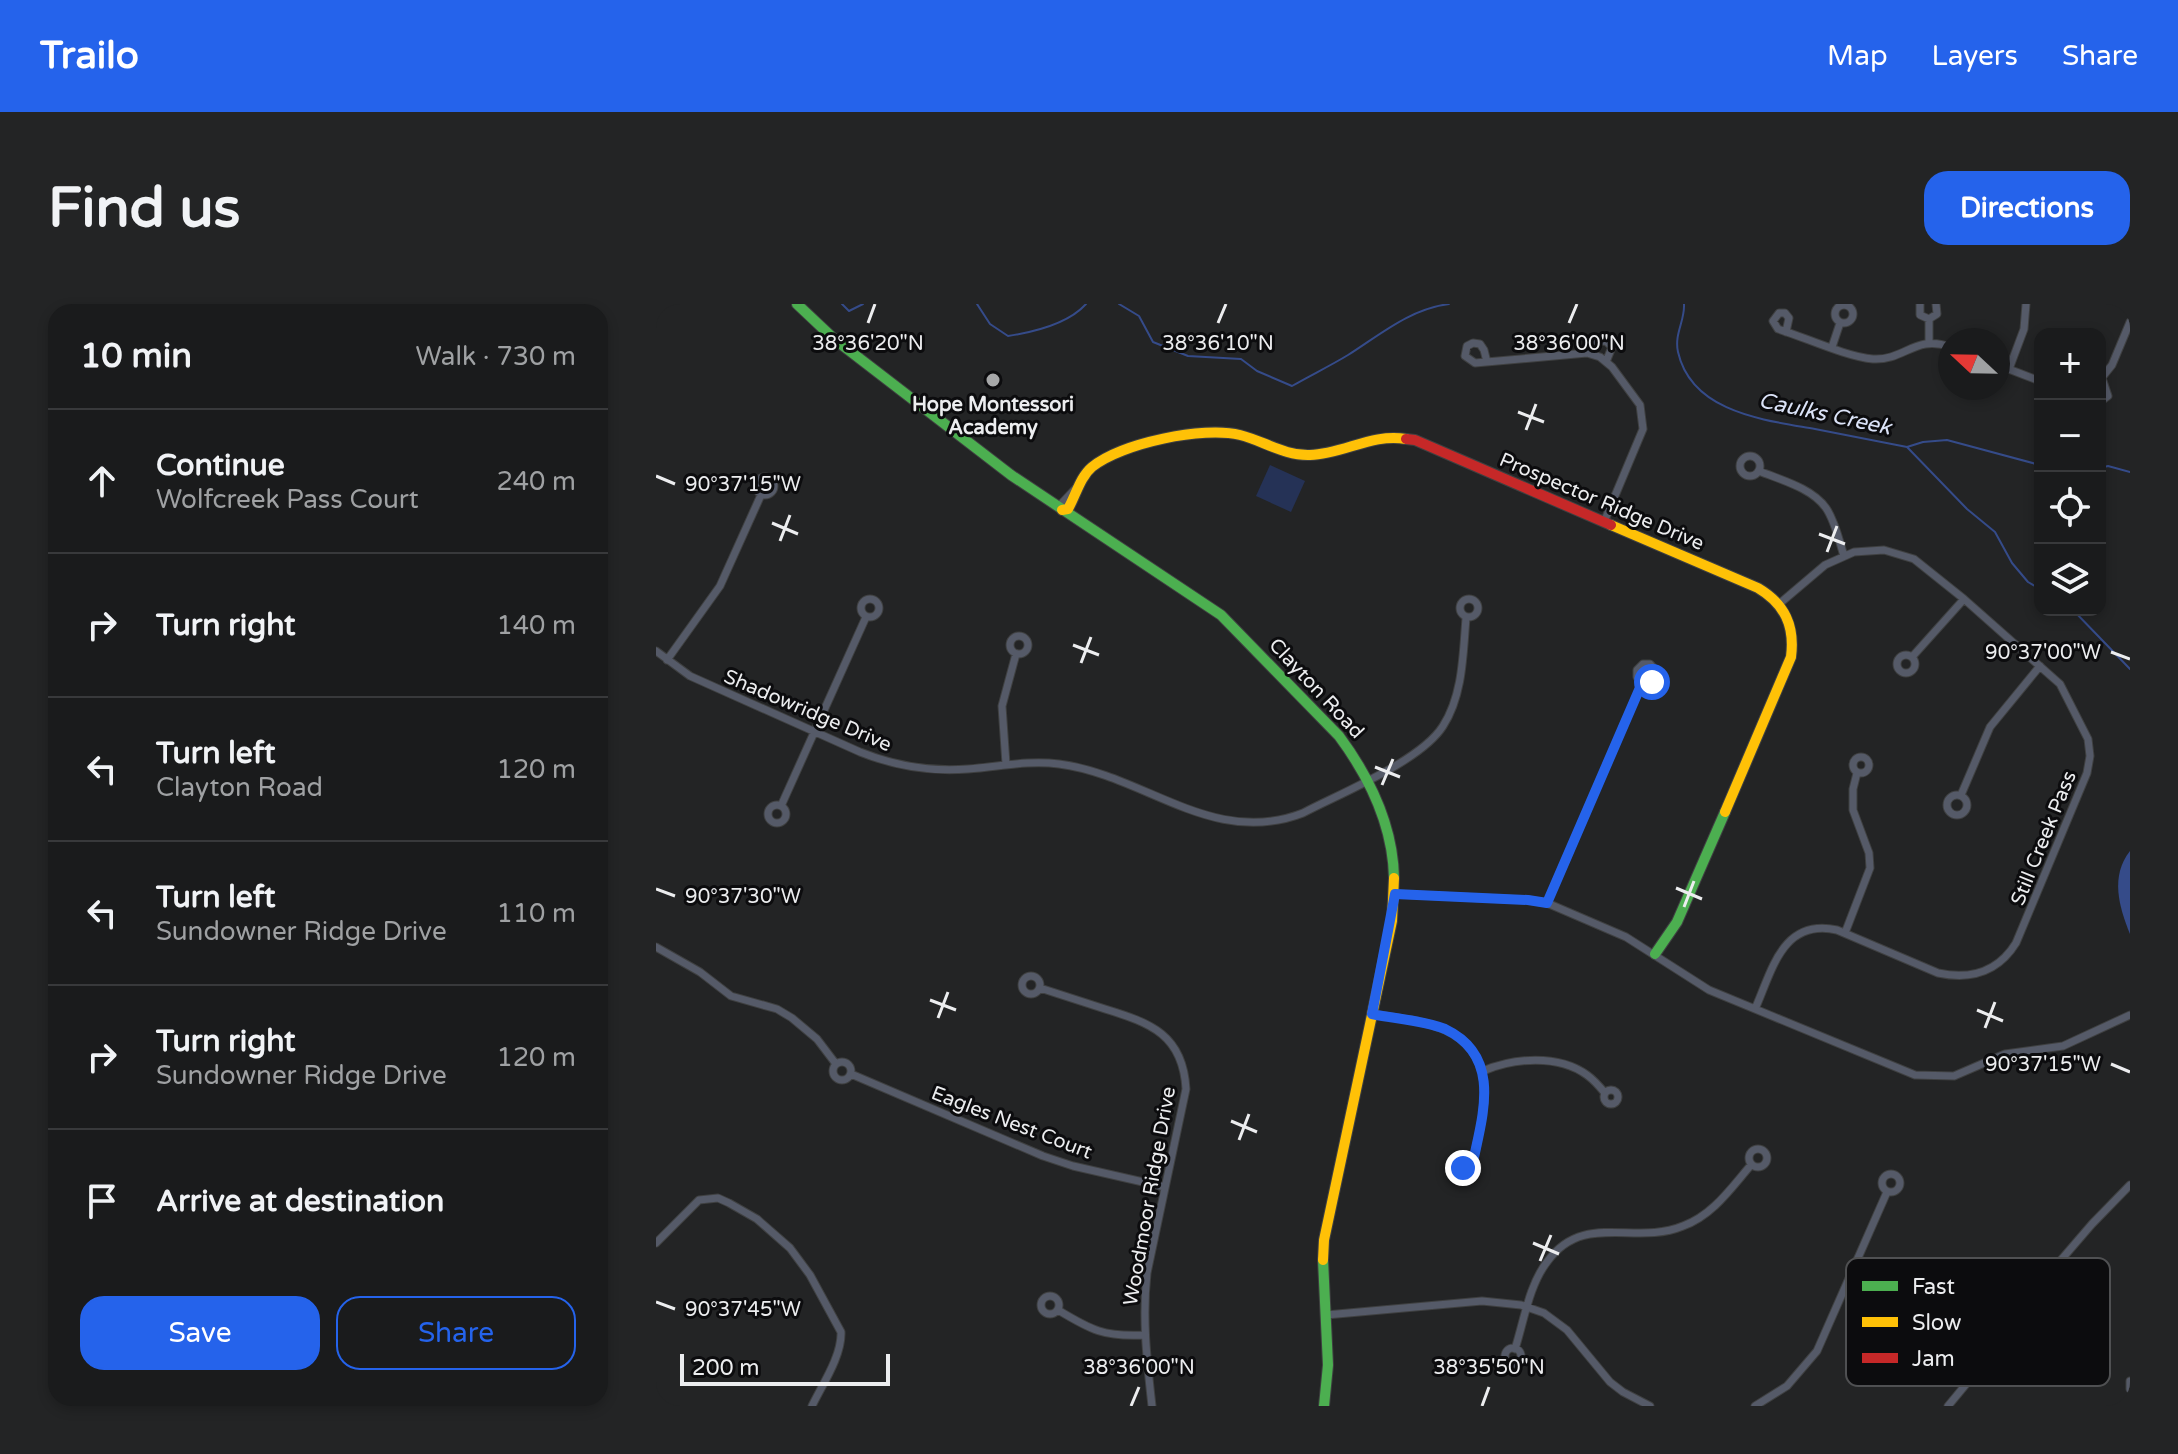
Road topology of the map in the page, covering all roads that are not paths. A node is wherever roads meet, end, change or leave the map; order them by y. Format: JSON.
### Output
{"nodes":[{"id":1,"x":797,"y":304,"type":"edge"},
{"id":2,"x":1920,"y":304,"type":"edge"},
{"id":3,"x":1936,"y":304,"type":"edge"},
{"id":4,"x":2026,"y":304,"type":"edge"},
{"id":5,"x":1929,"y":319,"type":"junction"},
{"id":6,"x":2130,"y":322,"type":"edge"},
{"id":7,"x":1840,"y":323,"type":"dead end"},
{"id":8,"x":1786,"y":332,"type":"dead end"},
{"id":9,"x":1929,"y":342,"type":"junction"},
{"id":10,"x":1938,"y":344,"type":"edge"},
{"id":11,"x":1832,"y":347,"type":"junction"},
{"id":12,"x":1587,"y":353,"type":"junction"},
{"id":13,"x":1487,"y":362,"type":"dead end"},
{"id":14,"x":1606,"y":362,"type":"junction"},
{"id":15,"x":2010,"y":366,"type":"edge"},
{"id":16,"x":2010,"y":369,"type":"edge"},
{"id":17,"x":2106,"y":373,"type":"edge"},
{"id":18,"x":2034,"y":379,"type":"edge"},
{"id":19,"x":1759,"y":471,"type":"dead end"},
{"id":20,"x":761,"y":495,"type":"dead end"},
{"id":21,"x":1062,"y":510,"type":"junction"},
{"id":22,"x":1604,"y":522,"type":"junction"},
{"id":23,"x":1844,"y":556,"type":"junction"},
{"id":24,"x":1964,"y":599,"type":"junction"},
{"id":25,"x":1779,"y":604,"type":"junction"},
{"id":26,"x":866,"y":617,"type":"dead end"},
{"id":27,"x":1466,"y":618,"type":"dead end"},
{"id":28,"x":656,"y":651,"type":"edge"},
{"id":29,"x":1016,"y":654,"type":"dead end"},
{"id":30,"x":1912,"y":657,"type":"dead end"},
{"id":31,"x":667,"y":660,"type":"junction"},
{"id":32,"x":2040,"y":666,"type":"junction"},
{"id":33,"x":1642,"y":683,"type":"dead end"},
{"id":34,"x":814,"y":732,"type":"junction"},
{"id":35,"x":1006,"y":764,"type":"junction"},
{"id":36,"x":1857,"y":773,"type":"dead end"},
{"id":37,"x":1368,"y":779,"type":"junction"},
{"id":38,"x":1961,"y":795,"type":"dead end"},
{"id":39,"x":781,"y":806,"type":"dead end"},
{"id":40,"x":1395,"y":894,"type":"junction"},
{"id":41,"x":1547,"y":903,"type":"junction"},
{"id":42,"x":1845,"y":933,"type":"junction"},
{"id":43,"x":656,"y":947,"type":"edge"},
{"id":44,"x":1655,"y":954,"type":"junction"},
{"id":45,"x":1040,"y":988,"type":"dead end"},
{"id":46,"x":1755,"y":1009,"type":"junction"},
{"id":47,"x":1372,"y":1014,"type":"junction"},
{"id":48,"x":2130,"y":1015,"type":"edge"},
{"id":49,"x":836,"y":1064,"type":"junction"},
{"id":50,"x":1483,"y":1071,"type":"junction"},
{"id":51,"x":851,"y":1074,"type":"junction"},
{"id":52,"x":1605,"y":1093,"type":"dead end"},
{"id":53,"x":1473,"y":1162,"type":"dead end"},
{"id":54,"x":1751,"y":1165,"type":"dead end"},
{"id":55,"x":2130,"y":1185,"type":"edge"},
{"id":56,"x":1165,"y":1187,"type":"junction"},
{"id":57,"x":1887,"y":1192,"type":"dead end"},
{"id":58,"x":656,"y":1243,"type":"edge"},
{"id":59,"x":1858,"y":1258,"type":"edge"},
{"id":60,"x":2063,"y":1258,"type":"edge"},
{"id":61,"x":1846,"y":1285,"type":"edge"},
{"id":62,"x":1528,"y":1307,"type":"junction"},
{"id":63,"x":1058,"y":1310,"type":"dead end"},
{"id":64,"x":1326,"y":1315,"type":"junction"},
{"id":65,"x":1144,"y":1335,"type":"junction"},
{"id":66,"x":1515,"y":1349,"type":"dead end"},
{"id":67,"x":2130,"y":1381,"type":"edge"},
{"id":68,"x":1965,"y":1386,"type":"edge"},
{"id":69,"x":2130,"y":1389,"type":"edge"},
{"id":70,"x":812,"y":1406,"type":"edge"},
{"id":71,"x":1152,"y":1406,"type":"edge"},
{"id":72,"x":1324,"y":1406,"type":"edge"},
{"id":73,"x":1650,"y":1406,"type":"edge"},
{"id":74,"x":1755,"y":1406,"type":"edge"},
{"id":75,"x":1948,"y":1406,"type":"edge"}],
"edges":[{"from":1,"to":21,"type":"main road","name":"Clayton Road"},
{"from":2,"to":5,"type":"street"},
{"from":3,"to":5,"type":"street"},
{"from":4,"to":15,"type":"street"},
{"from":5,"to":9,"type":"street"},
{"from":6,"to":17,"type":"street"},
{"from":7,"to":11,"type":"street"},
{"from":8,"to":11,"type":"street"},
{"from":9,"to":10,"type":"street"},
{"from":9,"to":11,"type":"street"},
{"from":12,"to":13,"type":"street"},
{"from":12,"to":14,"type":"street"},
{"from":12,"to":14,"type":"street"},
{"from":14,"to":22,"type":"street"},
{"from":16,"to":18,"type":"street"},
{"from":19,"to":23,"type":"street"},
{"from":20,"to":31,"type":"street"},
{"from":21,"to":22,"type":"main road","name":"Prospector Ridge Drive"},
{"from":21,"to":37,"type":"main road","name":"Clayton Road"},
{"from":22,"to":25,"type":"main road","name":"Prospector Ridge Drive"},
{"from":23,"to":24,"type":"street","name":"Still Creek Pass"},
{"from":23,"to":25,"type":"street"},
{"from":24,"to":30,"type":"street"},
{"from":24,"to":32,"type":"street","name":"Still Creek Pass"},
{"from":25,"to":44,"type":"main road"},
{"from":26,"to":34,"type":"street"},
{"from":27,"to":37,"type":"street","name":"Shadowridge Drive"},
{"from":28,"to":31,"type":"street","name":"Shadowridge Drive"},
{"from":29,"to":35,"type":"street"},
{"from":31,"to":34,"type":"street","name":"Shadowridge Drive"},
{"from":32,"to":38,"type":"street"},
{"from":32,"to":42,"type":"street","name":"Still Creek Pass"},
{"from":33,"to":41,"type":"street"},
{"from":34,"to":35,"type":"street","name":"Shadowridge Drive"},
{"from":34,"to":39,"type":"street"},
{"from":35,"to":37,"type":"street","name":"Shadowridge Drive"},
{"from":36,"to":42,"type":"street"},
{"from":37,"to":40,"type":"main road","name":"Clayton Road"},
{"from":40,"to":41,"type":"street"},
{"from":40,"to":47,"type":"main road","name":"Clayton Road"},
{"from":41,"to":44,"type":"street"},
{"from":42,"to":46,"type":"street","name":"Still Creek Pass"},
{"from":43,"to":49,"type":"street","name":"Eagles Nest Court"},
{"from":44,"to":46,"type":"street"},
{"from":45,"to":56,"type":"street","name":"Woodmoor Ridge Drive"},
{"from":46,"to":48,"type":"street"},
{"from":47,"to":50,"type":"street"},
{"from":47,"to":64,"type":"main road","name":"Clayton Road"},
{"from":49,"to":51,"type":"street","name":"Eagles Nest Court"},
{"from":49,"to":51,"type":"street","name":"Eagles Nest Court"},
{"from":50,"to":52,"type":"street"},
{"from":50,"to":53,"type":"street"},
{"from":51,"to":56,"type":"street","name":"Eagles Nest Court"},
{"from":54,"to":62,"type":"street"},
{"from":55,"to":60,"type":"street"},
{"from":56,"to":65,"type":"street","name":"Woodmoor Ridge Drive"},
{"from":57,"to":59,"type":"street"},
{"from":58,"to":70,"type":"street"},
{"from":61,"to":74,"type":"street"},
{"from":62,"to":64,"type":"street"},
{"from":62,"to":66,"type":"street"},
{"from":62,"to":73,"type":"street"},
{"from":63,"to":65,"type":"street"},
{"from":64,"to":72,"type":"main road","name":"Clayton Road"},
{"from":65,"to":71,"type":"street","name":"Woodmoor Ridge Drive"},
{"from":67,"to":69,"type":"street"},
{"from":68,"to":75,"type":"street"}]}
